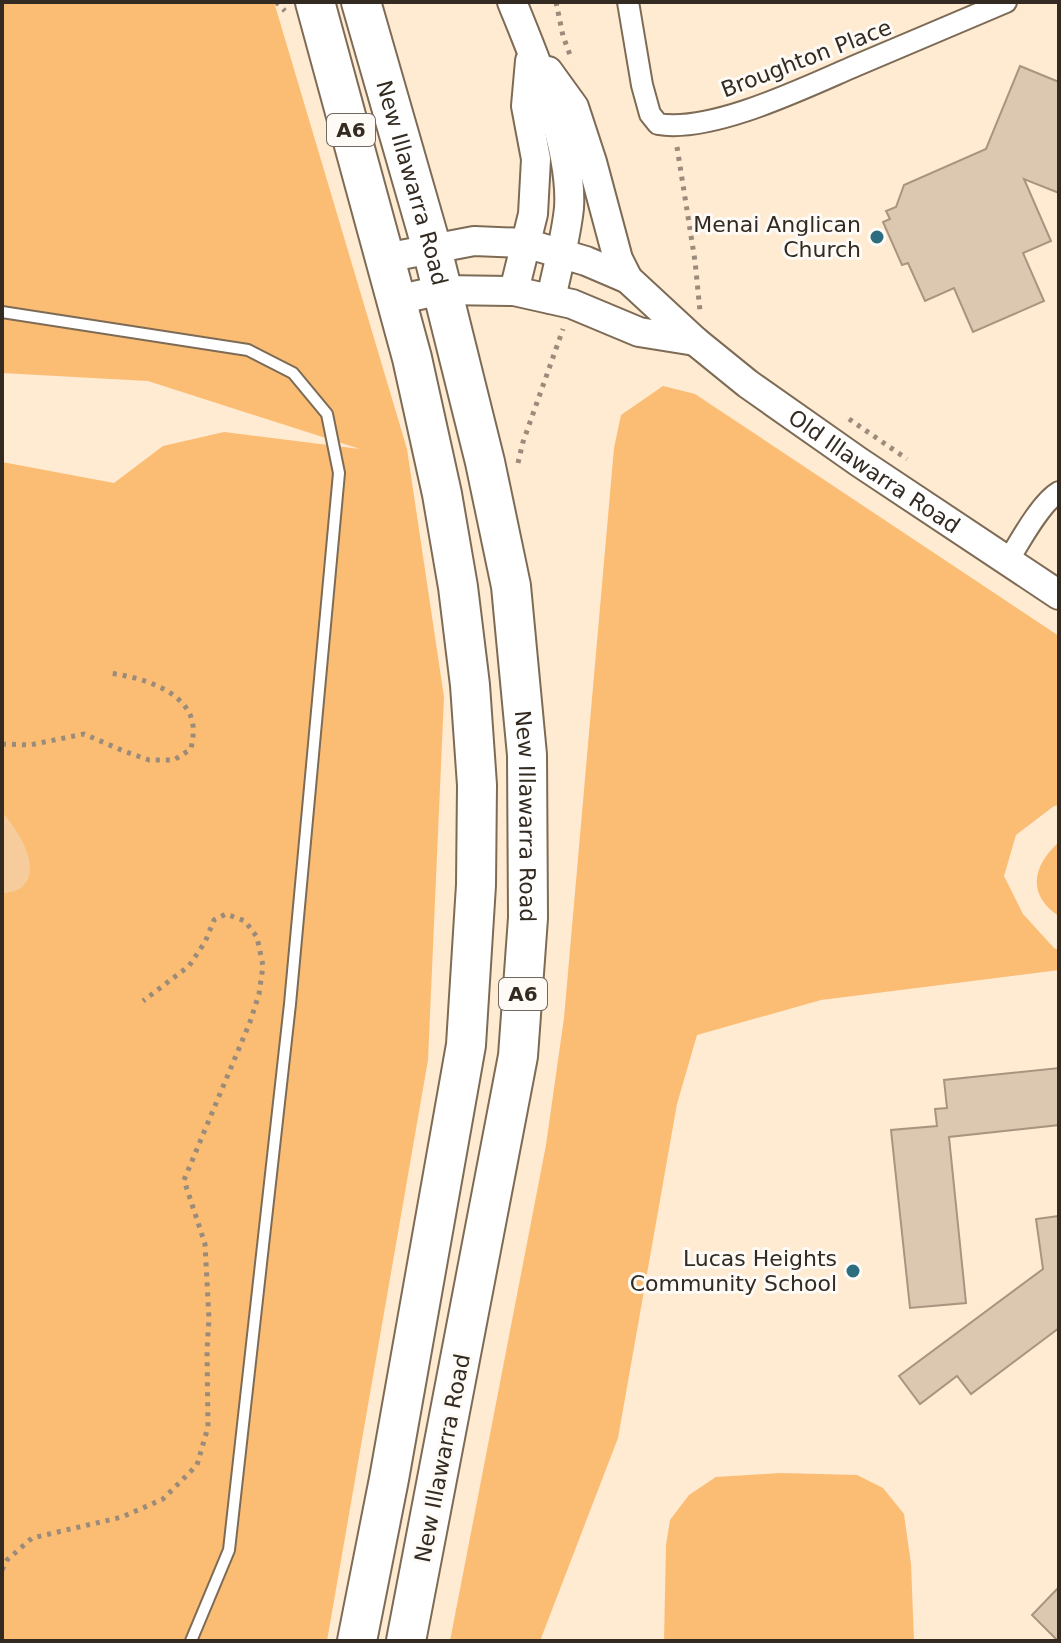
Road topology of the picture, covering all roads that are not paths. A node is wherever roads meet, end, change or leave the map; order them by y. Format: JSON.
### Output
{"nodes":[{"id":1,"x":315,"y":2,"type":"edge"},
{"id":2,"x":361,"y":2,"type":"edge"},
{"id":3,"x":512,"y":2,"type":"edge"},
{"id":4,"x":628,"y":2,"type":"edge"},
{"id":5,"x":1006,"y":2,"type":"edge"},
{"id":6,"x":530,"y":48,"type":"junction"},
{"id":7,"x":525,"y":243,"type":"junction"},
{"id":8,"x":432,"y":249,"type":"junction"},
{"id":9,"x":561,"y":253,"type":"junction"},
{"id":10,"x":385,"y":258,"type":"junction"},
{"id":11,"x":628,"y":279,"type":"junction"},
{"id":12,"x":442,"y":290,"type":"junction"},
{"id":13,"x":514,"y":291,"type":"junction"},
{"id":14,"x":551,"y":299,"type":"junction"},
{"id":15,"x":396,"y":300,"type":"junction"},
{"id":16,"x":2,"y":312,"type":"edge"},
{"id":17,"x":698,"y":329,"type":"junction"},
{"id":18,"x":1059,"y":492,"type":"edge"},
{"id":19,"x":1008,"y":561,"type":"junction"},
{"id":20,"x":1059,"y":595,"type":"edge"},
{"id":21,"x":191,"y":1641,"type":"edge"},
{"id":22,"x":357,"y":1641,"type":"edge"},
{"id":23,"x":406,"y":1641,"type":"edge"}],
"edges":[{"from":1,"to":10,"type":"highway","name":"New Illawarra Road","number":"A6"},
{"from":2,"to":8,"type":"highway","name":"New Illawarra Road","number":"A6"},
{"from":3,"to":6,"type":"street","name":"Old Illawarra Road"},
{"from":4,"to":5,"type":"street","name":"Broughton Place"},
{"from":6,"to":7,"type":"street","name":"Old Illawarra Road"},
{"from":6,"to":9,"type":"street","name":"Old Illawarra Road"},
{"from":6,"to":11,"type":"street","name":"Old Illawarra Road"},
{"from":7,"to":8,"type":"street","name":"Old Illawarra Road"},
{"from":7,"to":9,"type":"street","name":"Old Illawarra Road"},
{"from":7,"to":13,"type":"street","name":"Old Illawarra Road"},
{"from":8,"to":10,"type":"street","name":"Old Illawarra Road"},
{"from":8,"to":12,"type":"highway","name":"New Illawarra Road","number":"A6"},
{"from":9,"to":11,"type":"street","name":"Old Illawarra Road"},
{"from":9,"to":14,"type":"street","name":"Old Illawarra Road"},
{"from":10,"to":15,"type":"highway","name":"New Illawarra Road","number":"A6"},
{"from":11,"to":17,"type":"street","name":"Old Illawarra Road"},
{"from":12,"to":13,"type":"street","name":"Old Illawarra Road"},
{"from":12,"to":15,"type":"street","name":"Old Illawarra Road"},
{"from":12,"to":23,"type":"highway","name":"New Illawarra Road","number":"A6"},
{"from":13,"to":14,"type":"street","name":"Old Illawarra Road"},
{"from":14,"to":17,"type":"street","name":"Old Illawarra Road"},
{"from":15,"to":22,"type":"highway","name":"New Illawarra Road","number":"A6"},
{"from":16,"to":21,"type":"lane"},
{"from":17,"to":19,"type":"street","name":"Old Illawarra Road"},
{"from":18,"to":19,"type":"street"},
{"from":19,"to":20,"type":"street","name":"Old Illawarra Road"}]}
